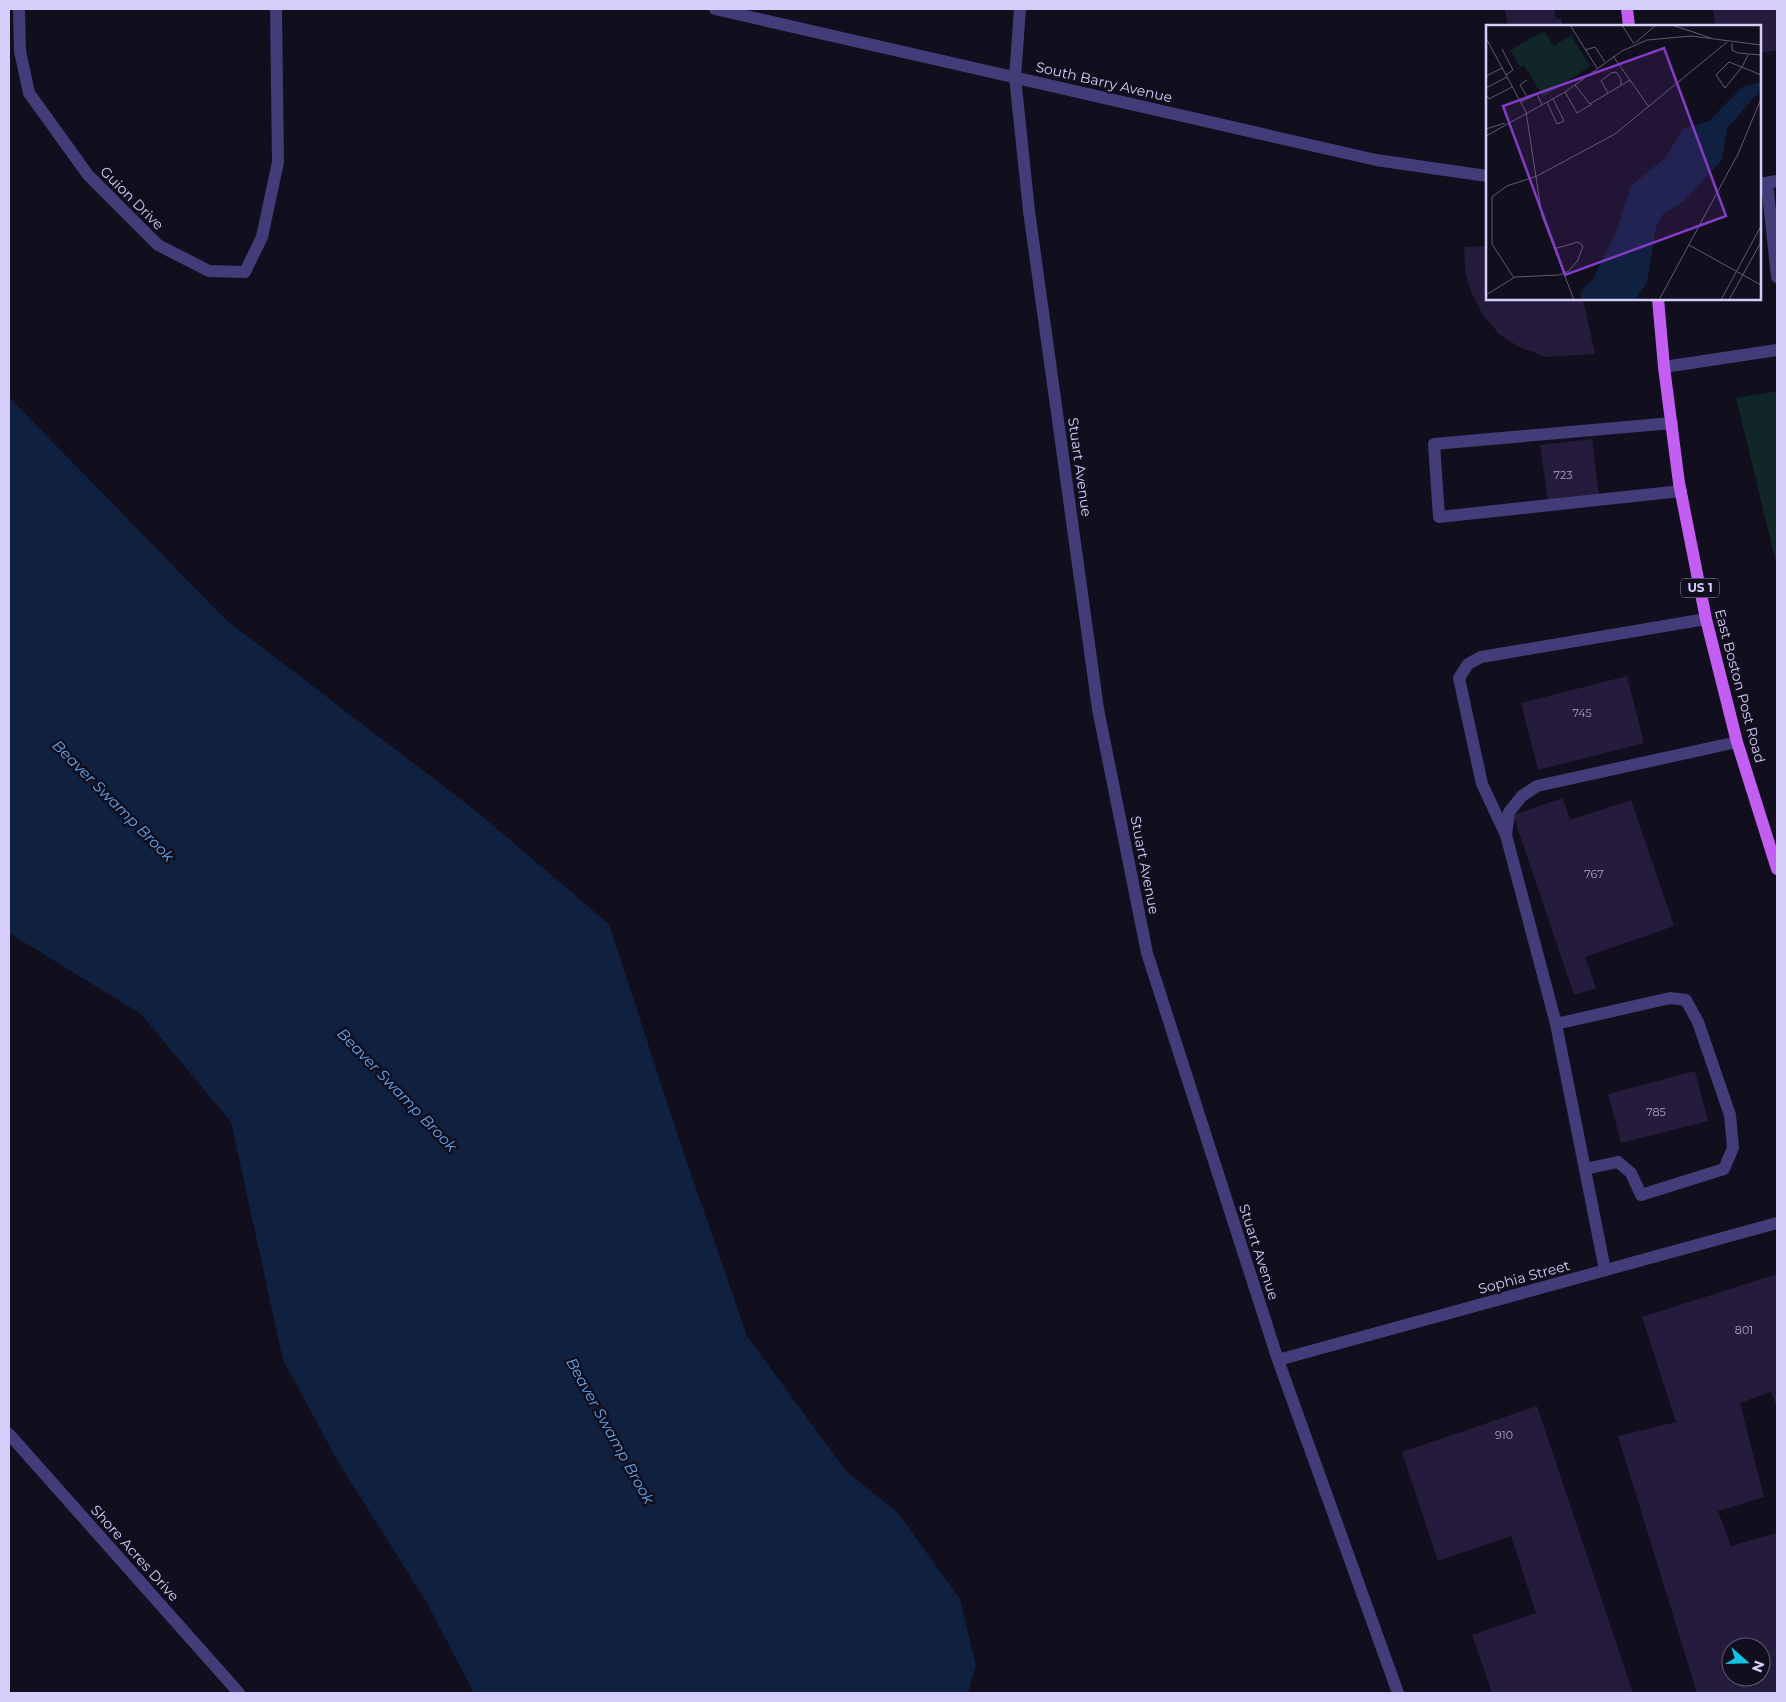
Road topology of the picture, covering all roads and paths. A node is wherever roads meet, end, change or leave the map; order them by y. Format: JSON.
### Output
{"nodes":[{"id":1,"x":19,"y":9,"type":"edge"},
{"id":2,"x":276,"y":9,"type":"edge"},
{"id":3,"x":715,"y":9,"type":"edge"},
{"id":4,"x":1020,"y":9,"type":"edge"},
{"id":5,"x":1627,"y":9,"type":"edge"},
{"id":6,"x":1629,"y":25,"type":"edge"},
{"id":7,"x":1015,"y":77,"type":"junction"},
{"id":8,"x":1486,"y":176,"type":"edge"},
{"id":9,"x":1768,"y":183,"type":"edge"},
{"id":10,"x":1776,"y":252,"type":"edge"},
{"id":11,"x":1777,"y":277,"type":"edge"},
{"id":12,"x":1658,"y":300,"type":"edge"},
{"id":13,"x":1777,"y":350,"type":"edge"},
{"id":14,"x":1664,"y":367,"type":"junction"},
{"id":15,"x":1672,"y":423,"type":"junction"},
{"id":16,"x":1681,"y":491,"type":"junction"},
{"id":17,"x":1706,"y":619,"type":"junction"},
{"id":18,"x":1737,"y":742,"type":"junction"},
{"id":19,"x":1506,"y":836,"type":"junction"},
{"id":20,"x":1777,"y":869,"type":"edge"},
{"id":21,"x":1556,"y":1024,"type":"junction"},
{"id":22,"x":1585,"y":1169,"type":"junction"},
{"id":23,"x":1777,"y":1223,"type":"edge"},
{"id":24,"x":1605,"y":1270,"type":"junction"},
{"id":25,"x":1278,"y":1360,"type":"junction"},
{"id":26,"x":9,"y":1434,"type":"edge"},
{"id":27,"x":238,"y":1693,"type":"edge"},
{"id":28,"x":1398,"y":1693,"type":"edge"}],
"edges":[{"from":1,"to":2,"type":"street","name":"Guion Drive"},
{"from":3,"to":7,"type":"street","name":"South Barry Avenue"},
{"from":4,"to":7,"type":"street","name":"Stuart Avenue"},
{"from":5,"to":6,"type":"main road"},
{"from":7,"to":8,"type":"street","name":"South Barry Avenue"},
{"from":7,"to":25,"type":"street","name":"Stuart Avenue"},
{"from":9,"to":10,"type":"street"},
{"from":10,"to":11,"type":"street"},
{"from":12,"to":14,"type":"main road","name":"East Boston Post Road","number":"US 1"},
{"from":13,"to":14,"type":"street"},
{"from":14,"to":15,"type":"main road","name":"East Boston Post Road","number":"US 1"},
{"from":15,"to":16,"type":"main road","name":"East Boston Post Road","number":"US 1"},
{"from":15,"to":16,"type":"street"},
{"from":16,"to":17,"type":"main road","name":"East Boston Post Road","number":"US 1"},
{"from":17,"to":18,"type":"main road","name":"East Boston Post Road","number":"US 1"},
{"from":17,"to":19,"type":"street"},
{"from":18,"to":19,"type":"street"},
{"from":18,"to":20,"type":"main road","name":"East Boston Post Road","number":"US 1"},
{"from":19,"to":21,"type":"street"},
{"from":21,"to":22,"type":"street"},
{"from":21,"to":22,"type":"street"},
{"from":22,"to":24,"type":"street"},
{"from":23,"to":24,"type":"street","name":"Sophia Street"},
{"from":24,"to":25,"type":"street","name":"Sophia Street"},
{"from":25,"to":28,"type":"street","name":"Stuart Avenue"},
{"from":26,"to":27,"type":"street","name":"Shore Acres Drive"}]}
